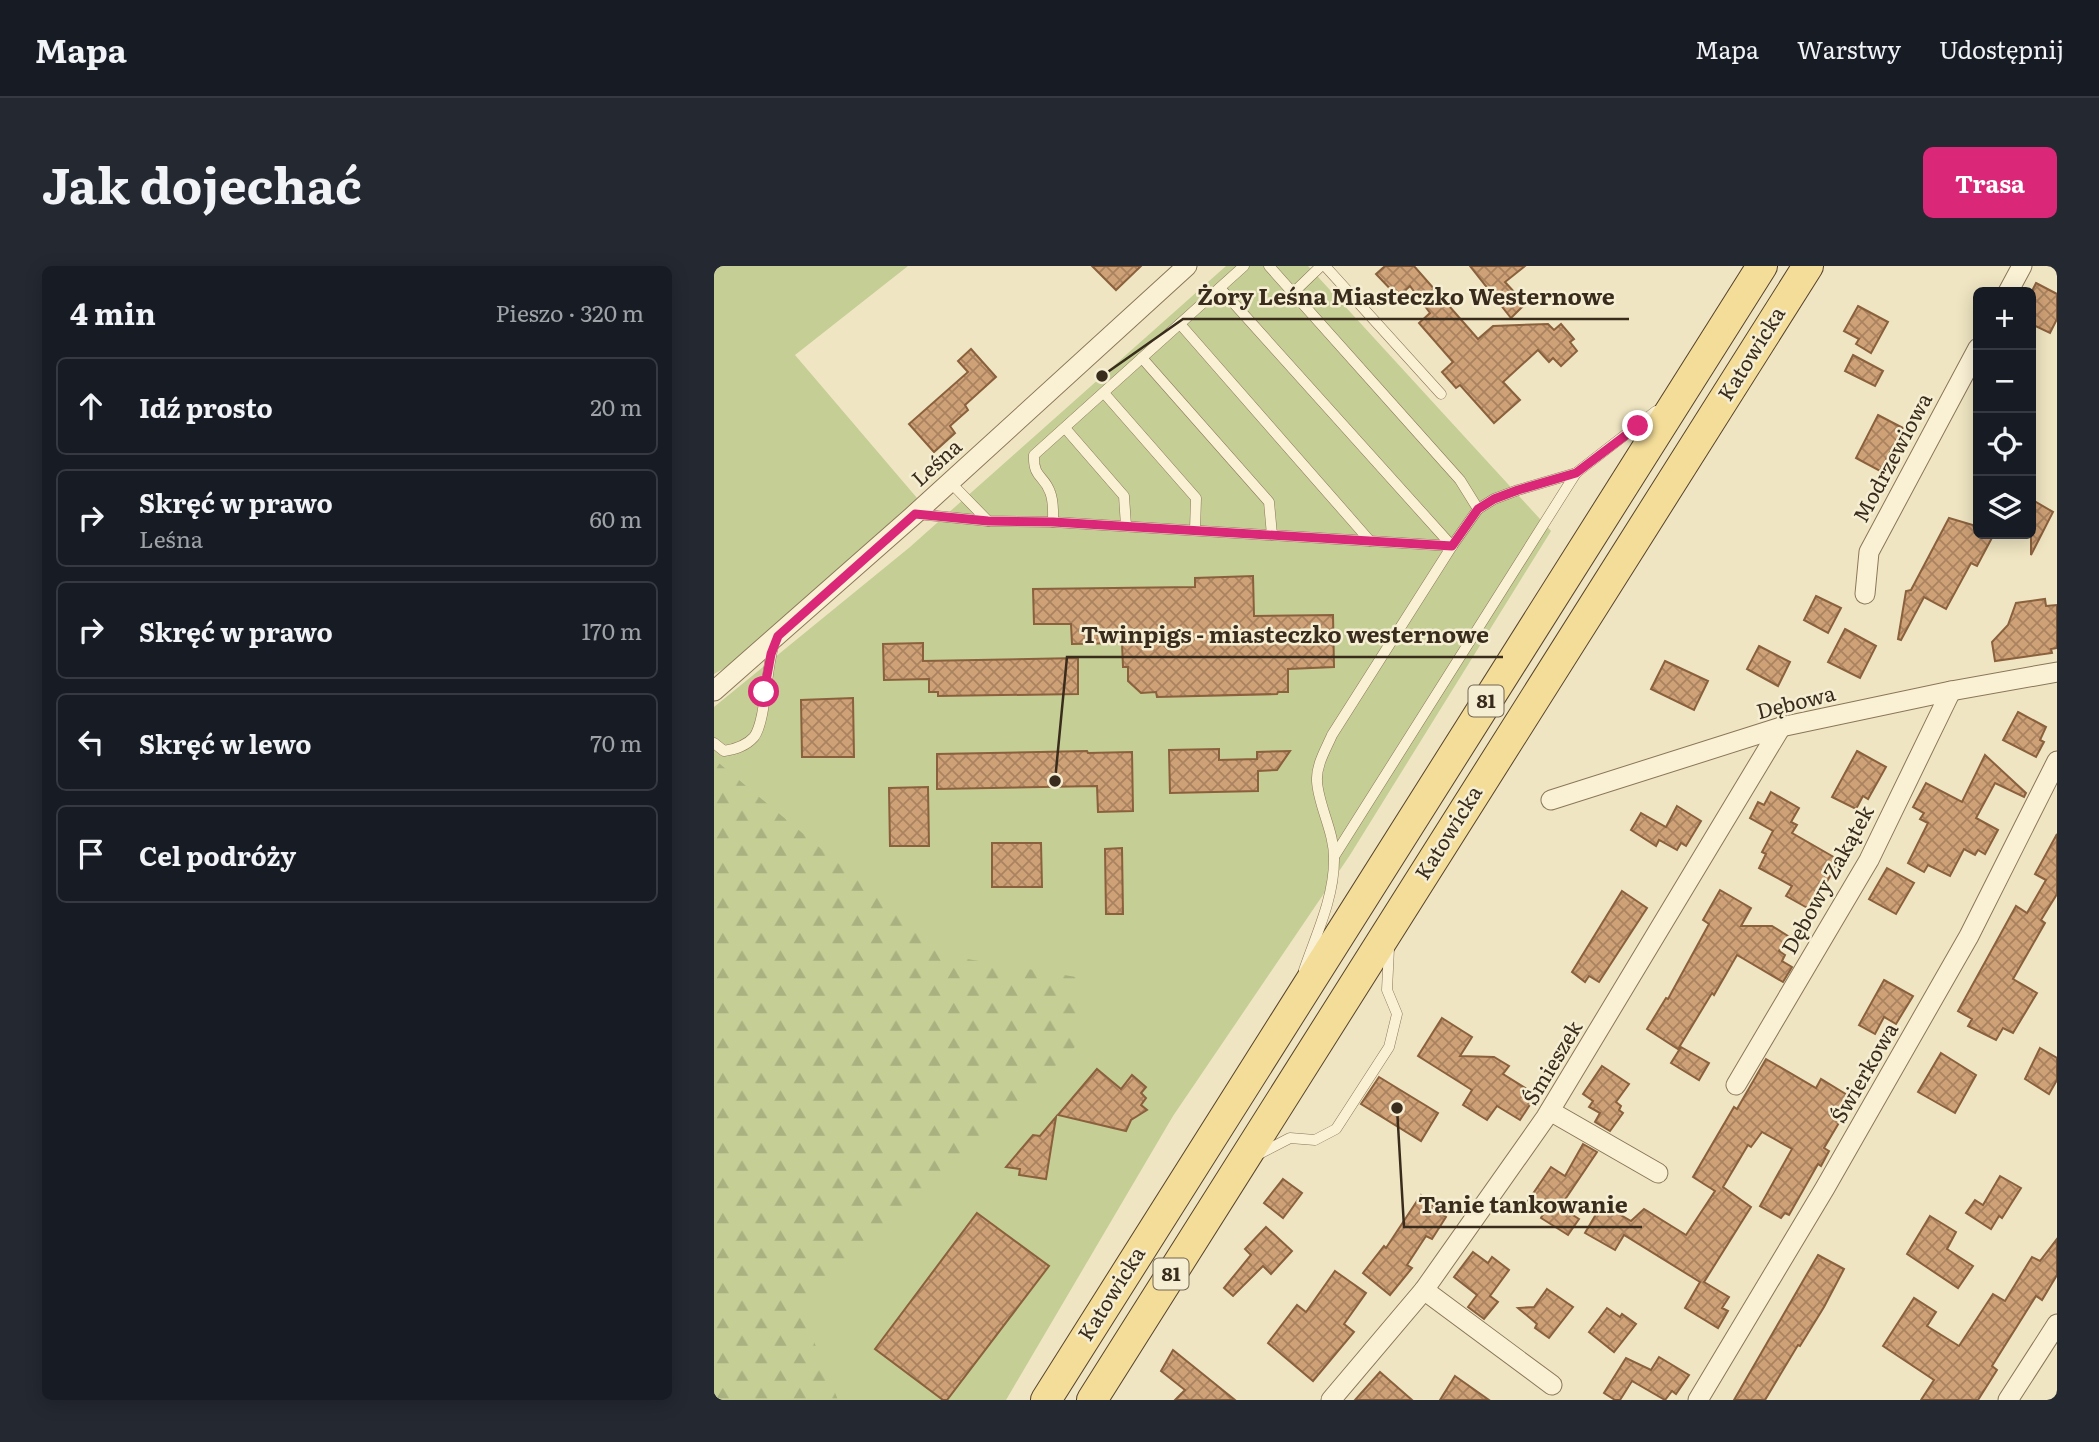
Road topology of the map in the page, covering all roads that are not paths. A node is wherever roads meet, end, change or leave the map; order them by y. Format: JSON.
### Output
{"nodes":[{"id":1,"x":1244,"y":266,"type":"edge"},
{"id":2,"x":1269,"y":266,"type":"edge"},
{"id":3,"x":1323,"y":266,"type":"edge"},
{"id":4,"x":1762,"y":266,"type":"edge"},
{"id":5,"x":1808,"y":266,"type":"edge"},
{"id":6,"x":2022,"y":266,"type":"edge"},
{"id":7,"x":1181,"y":268,"type":"edge"},
{"id":8,"x":2011,"y":287,"type":"edge"},
{"id":9,"x":1220,"y":288,"type":"junction"},
{"id":10,"x":1294,"y":292,"type":"junction"},
{"id":11,"x":1180,"y":324,"type":"junction"},
{"id":12,"x":1977,"y":350,"type":"edge"},
{"id":13,"x":1142,"y":358,"type":"junction"},
{"id":14,"x":1684,"y":388,"type":"junction"},
{"id":15,"x":1104,"y":393,"type":"junction"},
{"id":16,"x":1441,"y":394,"type":"dead end"},
{"id":17,"x":1065,"y":428,"type":"junction"},
{"id":18,"x":1576,"y":473,"type":"junction"},
{"id":19,"x":950,"y":482,"type":"junction"},
{"id":20,"x":1478,"y":509,"type":"junction"},
{"id":21,"x":915,"y":514,"type":"junction"},
{"id":22,"x":988,"y":521,"type":"junction"},
{"id":23,"x":1053,"y":522,"type":"junction"},
{"id":24,"x":1126,"y":526,"type":"junction"},
{"id":25,"x":1195,"y":530,"type":"junction"},
{"id":26,"x":1272,"y":535,"type":"junction"},
{"id":27,"x":1370,"y":541,"type":"junction"},
{"id":28,"x":1452,"y":546,"type":"junction"},
{"id":29,"x":1865,"y":594,"type":"dead end"},
{"id":30,"x":778,"y":636,"type":"junction"},
{"id":31,"x":2057,"y":672,"type":"edge"},
{"id":32,"x":714,"y":691,"type":"edge"},
{"id":33,"x":1951,"y":691,"type":"junction"},
{"id":34,"x":1782,"y":727,"type":"junction"},
{"id":35,"x":714,"y":743,"type":"edge"},
{"id":36,"x":2057,"y":761,"type":"edge"},
{"id":37,"x":1551,"y":800,"type":"dead end"},
{"id":38,"x":1335,"y":855,"type":"junction"},
{"id":39,"x":1391,"y":925,"type":"junction"},
{"id":40,"x":1289,"y":1014,"type":"junction"},
{"id":41,"x":1736,"y":1085,"type":"dead end"},
{"id":42,"x":1550,"y":1111,"type":"junction"},
{"id":43,"x":1241,"y":1163,"type":"junction"},
{"id":44,"x":1658,"y":1173,"type":"dead end"},
{"id":45,"x":1424,"y":1290,"type":"junction"},
{"id":46,"x":2057,"y":1324,"type":"edge"},
{"id":47,"x":1552,"y":1385,"type":"dead end"},
{"id":48,"x":1046,"y":1400,"type":"edge"},
{"id":49,"x":1092,"y":1400,"type":"edge"},
{"id":50,"x":1331,"y":1400,"type":"edge"},
{"id":51,"x":1698,"y":1400,"type":"edge"},
{"id":52,"x":2008,"y":1400,"type":"edge"}],
"edges":[{"from":1,"to":9,"type":"lane"},
{"from":2,"to":10,"type":"lane"},
{"from":3,"to":10,"type":"lane"},
{"from":3,"to":16,"type":"lane"},
{"from":4,"to":14,"type":"main road","name":"Katowicka","number":"81"},
{"from":5,"to":39,"type":"main road","name":"Katowicka","number":"81"},
{"from":6,"to":8,"type":"street"},
{"from":7,"to":19,"type":"street","name":"Leśna"},
{"from":9,"to":11,"type":"lane"},
{"from":9,"to":28,"type":"lane"},
{"from":10,"to":20,"type":"lane"},
{"from":11,"to":13,"type":"lane"},
{"from":11,"to":27,"type":"lane"},
{"from":12,"to":29,"type":"street","name":"Modrzewiowa"},
{"from":13,"to":15,"type":"lane"},
{"from":13,"to":26,"type":"lane"},
{"from":14,"to":18,"type":"lane"},
{"from":14,"to":40,"type":"main road","name":"Katowicka","number":"81"},
{"from":15,"to":17,"type":"lane"},
{"from":15,"to":25,"type":"lane"},
{"from":17,"to":23,"type":"lane"},
{"from":17,"to":24,"type":"lane"},
{"from":18,"to":20,"type":"lane"},
{"from":18,"to":38,"type":"lane"},
{"from":19,"to":21,"type":"street","name":"Leśna"},
{"from":19,"to":22,"type":"lane"},
{"from":20,"to":28,"type":"lane"},
{"from":21,"to":22,"type":"lane"},
{"from":21,"to":30,"type":"street","name":"Leśna"},
{"from":22,"to":23,"type":"lane"},
{"from":23,"to":24,"type":"lane"},
{"from":24,"to":25,"type":"lane"},
{"from":25,"to":26,"type":"lane"},
{"from":26,"to":27,"type":"lane"},
{"from":27,"to":28,"type":"lane"},
{"from":28,"to":38,"type":"lane"},
{"from":30,"to":32,"type":"street","name":"Leśna"},
{"from":30,"to":35,"type":"lane"},
{"from":31,"to":33,"type":"street","name":"Dębowa"},
{"from":33,"to":34,"type":"street","name":"Dębowa"},
{"from":33,"to":41,"type":"street","name":"Dębowy Zakątek"},
{"from":34,"to":37,"type":"street","name":"Dębowa"},
{"from":34,"to":42,"type":"street","name":"Śmieszek"},
{"from":36,"to":51,"type":"street","name":"Świerkowa"},
{"from":38,"to":40,"type":"lane"},
{"from":39,"to":43,"type":"main road","name":"Katowicka","number":"81"},
{"from":39,"to":43,"type":"lane"},
{"from":40,"to":48,"type":"main road","name":"Katowicka","number":"81"},
{"from":42,"to":44,"type":"street"},
{"from":42,"to":45,"type":"street","name":"Śmieszek"},
{"from":43,"to":49,"type":"main road","name":"Katowicka","number":"81"},
{"from":45,"to":47,"type":"street"},
{"from":45,"to":50,"type":"street","name":"Śmieszek"},
{"from":46,"to":52,"type":"street"}]}
